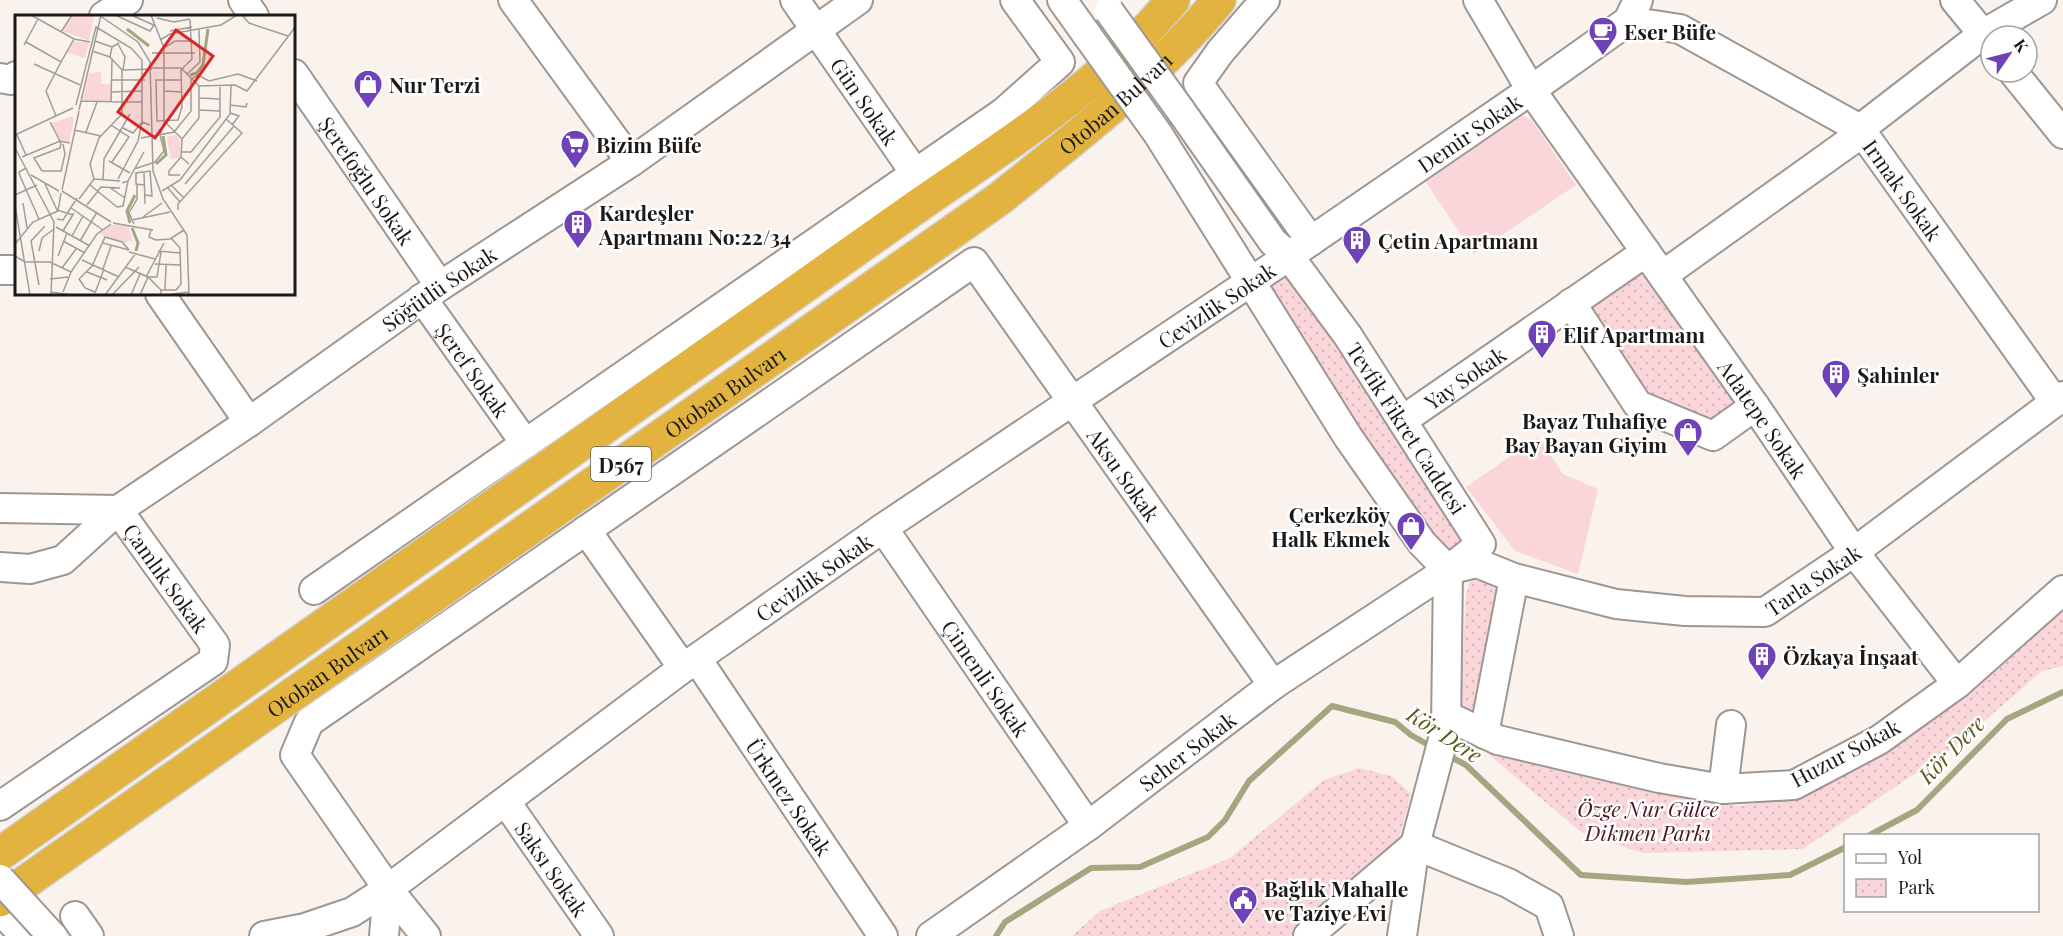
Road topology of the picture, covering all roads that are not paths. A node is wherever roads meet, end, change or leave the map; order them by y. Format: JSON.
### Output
{"nodes":[{"id":1,"x":128,"y":0,"type":"edge"},
{"id":2,"x":243,"y":0,"type":"edge"},
{"id":3,"x":513,"y":0,"type":"edge"},
{"id":4,"x":795,"y":0,"type":"edge"},
{"id":5,"x":858,"y":0,"type":"edge"},
{"id":6,"x":1015,"y":0,"type":"edge"},
{"id":7,"x":1062,"y":0,"type":"edge"},
{"id":8,"x":1173,"y":0,"type":"edge"},
{"id":9,"x":1219,"y":0,"type":"edge"},
{"id":10,"x":1265,"y":0,"type":"edge"},
{"id":11,"x":1478,"y":0,"type":"edge"},
{"id":12,"x":1955,"y":0,"type":"edge"},
{"id":13,"x":2042,"y":0,"type":"edge"},
{"id":14,"x":1104,"y":5,"type":"edge"},
{"id":15,"x":1633,"y":10,"type":"edge"},
{"id":16,"x":106,"y":15,"type":"edge"},
{"id":17,"x":253,"y":15,"type":"edge"},
{"id":18,"x":2008,"y":24,"type":"edge"},
{"id":19,"x":1979,"y":29,"type":"edge"},
{"id":20,"x":816,"y":30,"type":"junction"},
{"id":21,"x":1979,"y":45,"type":"edge"},
{"id":22,"x":296,"y":77,"type":"edge"},
{"id":23,"x":2023,"y":84,"type":"edge"},
{"id":24,"x":1531,"y":90,"type":"junction"},
{"id":25,"x":1860,"y":129,"type":"junction"},
{"id":26,"x":2063,"y":134,"type":"edge"},
{"id":27,"x":631,"y":162,"type":"junction"},
{"id":28,"x":915,"y":173,"type":"junction"},
{"id":29,"x":1300,"y":249,"type":"junction"},
{"id":30,"x":1646,"y":252,"type":"junction"},
{"id":31,"x":1246,"y":272,"type":"junction"},
{"id":32,"x":1663,"y":275,"type":"junction"},
{"id":33,"x":431,"y":292,"type":"junction"},
{"id":34,"x":161,"y":296,"type":"edge"},
{"id":35,"x":1571,"y":303,"type":"junction"},
{"id":36,"x":2059,"y":399,"type":"edge"},
{"id":37,"x":1073,"y":400,"type":"junction"},
{"id":38,"x":1755,"y":406,"type":"junction"},
{"id":39,"x":1403,"y":420,"type":"junction"},
{"id":40,"x":249,"y":422,"type":"junction"},
{"id":41,"x":525,"y":443,"type":"junction"},
{"id":42,"x":0,"y":508,"type":"edge"},
{"id":43,"x":118,"y":510,"type":"junction"},
{"id":44,"x":883,"y":528,"type":"junction"},
{"id":45,"x":586,"y":530,"type":"junction"},
{"id":46,"x":1854,"y":552,"type":"junction"},
{"id":47,"x":0,"y":567,"type":"edge"},
{"id":48,"x":1448,"y":570,"type":"junction"},
{"id":49,"x":1514,"y":578,"type":"junction"},
{"id":50,"x":314,"y":590,"type":"dead end"},
{"id":51,"x":2063,"y":590,"type":"edge"},
{"id":52,"x":690,"y":663,"type":"junction"},
{"id":53,"x":1957,"y":684,"type":"junction"},
{"id":54,"x":1273,"y":685,"type":"junction"},
{"id":55,"x":1447,"y":722,"type":"junction"},
{"id":56,"x":1731,"y":725,"type":"dead end"},
{"id":57,"x":1484,"y":734,"type":"junction"},
{"id":58,"x":1723,"y":789,"type":"junction"},
{"id":59,"x":506,"y":802,"type":"junction"},
{"id":60,"x":0,"y":806,"type":"edge"},
{"id":61,"x":1088,"y":826,"type":"junction"},
{"id":62,"x":1415,"y":844,"type":"junction"},
{"id":63,"x":0,"y":854,"type":"edge"},
{"id":64,"x":0,"y":879,"type":"edge"},
{"id":65,"x":388,"y":889,"type":"junction"},
{"id":66,"x":0,"y":900,"type":"edge"},
{"id":67,"x":0,"y":910,"type":"edge"},
{"id":68,"x":25,"y":936,"type":"edge"},
{"id":69,"x":52,"y":936,"type":"edge"},
{"id":70,"x":264,"y":936,"type":"edge"},
{"id":71,"x":384,"y":936,"type":"edge"},
{"id":72,"x":426,"y":936,"type":"edge"},
{"id":73,"x":599,"y":936,"type":"edge"},
{"id":74,"x":883,"y":936,"type":"edge"},
{"id":75,"x":931,"y":936,"type":"edge"},
{"id":76,"x":1308,"y":936,"type":"edge"},
{"id":77,"x":1402,"y":936,"type":"edge"},
{"id":78,"x":1559,"y":936,"type":"edge"}],
"edges":[{"from":1,"to":16,"type":"street"},
{"from":2,"to":17,"type":"street"},
{"from":3,"to":27,"type":"street"},
{"from":4,"to":20,"type":"street","name":"Gün Sokak"},
{"from":5,"to":20,"type":"street","name":"Söğütlü Sokak"},
{"from":6,"to":28,"type":"street"},
{"from":7,"to":31,"type":"street","bridge":true},
{"from":8,"to":63,"type":"highway","name":"Otoban Bulvarı","number":"D567"},
{"from":9,"to":66,"type":"highway","name":"Otoban Bulvarı","number":"D567"},
{"from":10,"to":29,"type":"street"},
{"from":11,"to":24,"type":"street","name":"Adatepe Sokak"},
{"from":12,"to":19,"type":"street"},
{"from":13,"to":18,"type":"street"},
{"from":14,"to":29,"type":"street","name":"Tevfik Fikret Caddesi","bridge":true},
{"from":15,"to":24,"type":"street","name":"Demir Sokak"},
{"from":15,"to":25,"type":"street","name":"Irmak Sokak"},
{"from":20,"to":27,"type":"street","name":"Söğütlü Sokak"},
{"from":20,"to":28,"type":"street","name":"Gün Sokak"},
{"from":21,"to":25,"type":"street"},
{"from":22,"to":33,"type":"street","name":"Şerefoğlu Sokak"},
{"from":23,"to":26,"type":"street"},
{"from":24,"to":29,"type":"street","name":"Demir Sokak"},
{"from":24,"to":30,"type":"street","name":"Adatepe Sokak"},
{"from":25,"to":32,"type":"street"},
{"from":25,"to":36,"type":"street","name":"Irmak Sokak"},
{"from":27,"to":33,"type":"street","name":"Söğütlü Sokak"},
{"from":28,"to":41,"type":"street"},
{"from":29,"to":31,"type":"street","name":"Cevizlik Sokak"},
{"from":29,"to":39,"type":"street","name":"Tevfik Fikret Caddesi"},
{"from":30,"to":32,"type":"street","name":"Adatepe Sokak"},
{"from":30,"to":35,"type":"street","name":"Yay Sokak"},
{"from":31,"to":37,"type":"street","name":"Cevizlik Sokak"},
{"from":31,"to":48,"type":"street"},
{"from":32,"to":38,"type":"street","name":"Adatepe Sokak"},
{"from":33,"to":40,"type":"street","name":"Söğütlü Sokak"},
{"from":33,"to":41,"type":"street","name":"Şeref Sokak"},
{"from":34,"to":40,"type":"street"},
{"from":35,"to":38,"type":"street"},
{"from":35,"to":39,"type":"street","name":"Yay Sokak"},
{"from":36,"to":46,"type":"street","name":"Tarla Sokak"},
{"from":37,"to":44,"type":"street","name":"Cevizlik Sokak"},
{"from":37,"to":45,"type":"street","name":"Aksu Sokak"},
{"from":37,"to":54,"type":"street","name":"Aksu Sokak"},
{"from":38,"to":46,"type":"street","name":"Adatepe Sokak"},
{"from":39,"to":48,"type":"street","name":"Tevfik Fikret Caddesi"},
{"from":40,"to":43,"type":"street","name":"Söğütlü Sokak"},
{"from":41,"to":50,"type":"street"},
{"from":42,"to":43,"type":"street"},
{"from":43,"to":47,"type":"street","name":"Söğütlü Sokak"},
{"from":43,"to":60,"type":"street","name":"Çamlık Sokak"},
{"from":44,"to":52,"type":"street","name":"Cevizlik Sokak"},
{"from":44,"to":61,"type":"street","name":"Çimenli Sokak"},
{"from":45,"to":52,"type":"street","name":"Ürkmez Sokak"},
{"from":45,"to":65,"type":"street"},
{"from":46,"to":49,"type":"street","name":"Tarla Sokak"},
{"from":46,"to":53,"type":"street","name":"Adatepe Sokak"},
{"from":48,"to":49,"type":"street","name":"Tarla Sokak"},
{"from":48,"to":54,"type":"street","name":"Seher Sokak"},
{"from":48,"to":55,"type":"street"},
{"from":49,"to":57,"type":"street"},
{"from":51,"to":53,"type":"street","name":"Huzur Sokak"},
{"from":52,"to":59,"type":"street","name":"Cevizlik Sokak"},
{"from":52,"to":74,"type":"street","name":"Ürkmez Sokak"},
{"from":53,"to":58,"type":"street","name":"Huzur Sokak"},
{"from":54,"to":61,"type":"street","name":"Seher Sokak"},
{"from":55,"to":57,"type":"street","name":"Huzur Sokak"},
{"from":55,"to":62,"type":"street"},
{"from":56,"to":58,"type":"street"},
{"from":57,"to":58,"type":"street","name":"Huzur Sokak"},
{"from":59,"to":65,"type":"street","name":"Cevizlik Sokak"},
{"from":59,"to":73,"type":"street","name":"Saksı Sokak"},
{"from":61,"to":75,"type":"street","name":"Seher Sokak"},
{"from":62,"to":76,"type":"street"},
{"from":62,"to":77,"type":"street"},
{"from":62,"to":78,"type":"street"},
{"from":64,"to":69,"type":"street","bridge":true},
{"from":65,"to":70,"type":"street","name":"Cevizlik Sokak"},
{"from":65,"to":71,"type":"street"},
{"from":65,"to":72,"type":"street"},
{"from":67,"to":68,"type":"street"}]}
